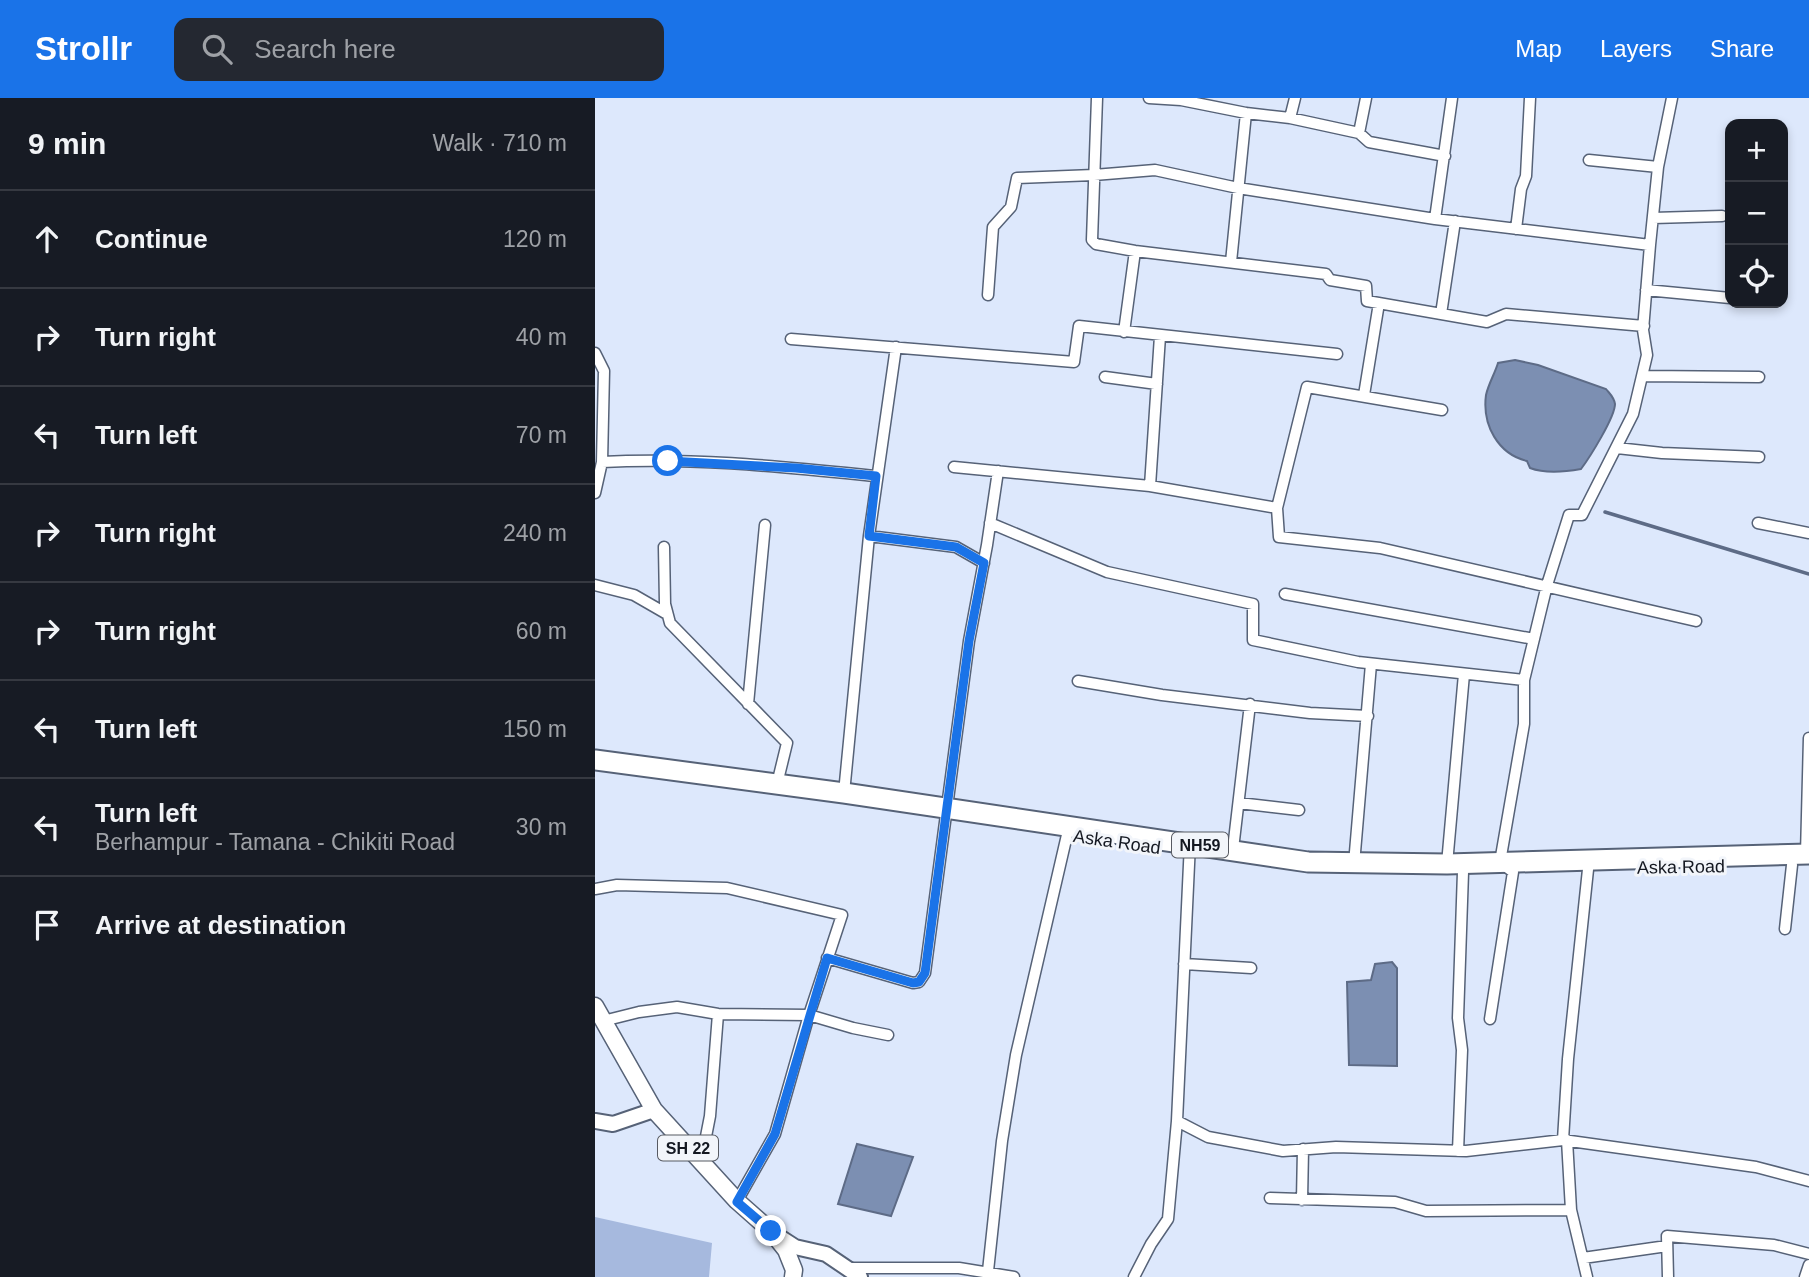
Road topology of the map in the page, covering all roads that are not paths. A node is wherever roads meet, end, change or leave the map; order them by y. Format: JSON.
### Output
{"nodes":[{"id":1,"x":1097,"y":98,"type":"edge"},
{"id":2,"x":1149,"y":98,"type":"edge"},
{"id":3,"x":1295,"y":98,"type":"edge"},
{"id":4,"x":1366,"y":98,"type":"edge"},
{"id":5,"x":1452,"y":98,"type":"edge"},
{"id":6,"x":1530,"y":98,"type":"edge"},
{"id":7,"x":1672,"y":98,"type":"edge"},
{"id":8,"x":1246,"y":113,"type":"junction"},
{"id":9,"x":1290,"y":118,"type":"junction"},
{"id":10,"x":1359,"y":133,"type":"junction"},
{"id":11,"x":1444,"y":156,"type":"junction"},
{"id":12,"x":1589,"y":160,"type":"dead end"},
{"id":13,"x":1658,"y":167,"type":"junction"},
{"id":14,"x":1094,"y":174,"type":"junction"},
{"id":15,"x":1238,"y":188,"type":"junction"},
{"id":16,"x":1722,"y":216,"type":"dead end"},
{"id":17,"x":1653,"y":218,"type":"junction"},
{"id":18,"x":1434,"y":219,"type":"junction"},
{"id":19,"x":1454,"y":221,"type":"junction"},
{"id":20,"x":1516,"y":229,"type":"junction"},
{"id":21,"x":1650,"y":246,"type":"junction"},
{"id":22,"x":1135,"y":251,"type":"junction"},
{"id":23,"x":1231,"y":262,"type":"junction"},
{"id":24,"x":1646,"y":290,"type":"junction"},
{"id":25,"x":988,"y":295,"type":"dead end"},
{"id":26,"x":1725,"y":298,"type":"edge"},
{"id":27,"x":1379,"y":303,"type":"junction"},
{"id":28,"x":1441,"y":314,"type":"junction"},
{"id":29,"x":1644,"y":326,"type":"junction"},
{"id":30,"x":1124,"y":332,"type":"junction"},
{"id":31,"x":1160,"y":336,"type":"junction"},
{"id":32,"x":791,"y":339,"type":"dead end"},
{"id":33,"x":896,"y":347,"type":"junction"},
{"id":34,"x":595,"y":353,"type":"edge"},
{"id":35,"x":1337,"y":354,"type":"dead end"},
{"id":36,"x":1642,"y":376,"type":"junction"},
{"id":37,"x":1105,"y":377,"type":"dead end"},
{"id":38,"x":1759,"y":377,"type":"dead end"},
{"id":39,"x":1157,"y":384,"type":"junction"},
{"id":40,"x":1364,"y":395,"type":"junction"},
{"id":41,"x":1442,"y":410,"type":"dead end"},
{"id":42,"x":1616,"y":448,"type":"junction"},
{"id":43,"x":1759,"y":457,"type":"dead end"},
{"id":44,"x":602,"y":463,"type":"junction"},
{"id":45,"x":954,"y":467,"type":"dead end"},
{"id":46,"x":997,"y":471,"type":"junction"},
{"id":47,"x":876,"y":476,"type":"junction"},
{"id":48,"x":1150,"y":486,"type":"junction"},
{"id":49,"x":595,"y":493,"type":"edge"},
{"id":50,"x":1277,"y":508,"type":"junction"},
{"id":51,"x":990,"y":523,"type":"junction"},
{"id":52,"x":1758,"y":523,"type":"dead end"},
{"id":53,"x":765,"y":525,"type":"dead end"},
{"id":54,"x":1809,"y":533,"type":"edge"},
{"id":55,"x":869,"y":536,"type":"junction"},
{"id":56,"x":664,"y":547,"type":"dead end"},
{"id":57,"x":984,"y":563,"type":"junction"},
{"id":58,"x":595,"y":585,"type":"edge"},
{"id":59,"x":1547,"y":585,"type":"junction"},
{"id":60,"x":1285,"y":594,"type":"dead end"},
{"id":61,"x":667,"y":614,"type":"junction"},
{"id":62,"x":1696,"y":621,"type":"dead end"},
{"id":63,"x":1534,"y":639,"type":"junction"},
{"id":64,"x":1371,"y":664,"type":"junction"},
{"id":65,"x":1464,"y":674,"type":"junction"},
{"id":66,"x":1524,"y":680,"type":"junction"},
{"id":67,"x":1078,"y":681,"type":"dead end"},
{"id":68,"x":748,"y":704,"type":"junction"},
{"id":69,"x":1250,"y":705,"type":"junction"},
{"id":70,"x":1368,"y":716,"type":"junction"},
{"id":71,"x":1809,"y":738,"type":"edge"},
{"id":72,"x":595,"y":761,"type":"edge"},
{"id":73,"x":595,"y":770,"type":"edge"},
{"id":74,"x":777,"y":784,"type":"junction"},
{"id":75,"x":844,"y":793,"type":"junction"},
{"id":76,"x":1239,"y":803,"type":"junction"},
{"id":77,"x":1299,"y":810,"type":"dead end"},
{"id":78,"x":948,"y":814,"type":"junction"},
{"id":79,"x":1067,"y":835,"type":"junction"},
{"id":80,"x":1190,"y":848,"type":"junction"},
{"id":81,"x":1233,"y":849,"type":"junction"},
{"id":82,"x":1804,"y":859,"type":"edge"},
{"id":83,"x":1354,"y":864,"type":"junction"},
{"id":84,"x":1589,"y":864,"type":"junction"},
{"id":85,"x":1506,"y":867,"type":"junction"},
{"id":86,"x":1455,"y":868,"type":"junction"},
{"id":87,"x":595,"y":888,"type":"edge"},
{"id":88,"x":1785,"y":929,"type":"dead end"},
{"id":89,"x":827,"y":958,"type":"junction"},
{"id":90,"x":1184,"y":964,"type":"junction"},
{"id":91,"x":1251,"y":968,"type":"dead end"},
{"id":92,"x":599,"y":1013,"type":"edge"},
{"id":93,"x":718,"y":1014,"type":"junction"},
{"id":94,"x":809,"y":1015,"type":"junction"},
{"id":95,"x":1490,"y":1018,"type":"dead end"},
{"id":96,"x":888,"y":1035,"type":"dead end"},
{"id":97,"x":654,"y":1110,"type":"junction"},
{"id":98,"x":595,"y":1121,"type":"edge"},
{"id":99,"x":1177,"y":1121,"type":"junction"},
{"id":100,"x":1565,"y":1140,"type":"junction"},
{"id":101,"x":1303,"y":1149,"type":"junction"},
{"id":102,"x":1458,"y":1151,"type":"junction"},
{"id":103,"x":701,"y":1162,"type":"junction"},
{"id":104,"x":1809,"y":1181,"type":"edge"},
{"id":105,"x":1270,"y":1198,"type":"dead end"},
{"id":106,"x":1302,"y":1200,"type":"junction"},
{"id":107,"x":737,"y":1202,"type":"junction"},
{"id":108,"x":1571,"y":1210,"type":"junction"},
{"id":109,"x":771,"y":1231,"type":"junction"},
{"id":110,"x":1667,"y":1246,"type":"junction"},
{"id":111,"x":1809,"y":1254,"type":"edge"},
{"id":112,"x":1583,"y":1258,"type":"junction"},
{"id":113,"x":1809,"y":1265,"type":"edge"},
{"id":114,"x":848,"y":1268,"type":"junction"},
{"id":115,"x":988,"y":1271,"type":"junction"},
{"id":116,"x":793,"y":1277,"type":"edge"},
{"id":117,"x":860,"y":1277,"type":"edge"},
{"id":118,"x":1014,"y":1277,"type":"edge"},
{"id":119,"x":1134,"y":1277,"type":"edge"},
{"id":120,"x":1587,"y":1277,"type":"edge"},
{"id":121,"x":1668,"y":1277,"type":"edge"},
{"id":122,"x":1805,"y":1277,"type":"edge"}],
"edges":[{"from":1,"to":14,"type":"street"},
{"from":2,"to":8,"type":"street"},
{"from":3,"to":9,"type":"street"},
{"from":4,"to":10,"type":"street"},
{"from":5,"to":11,"type":"street"},
{"from":6,"to":20,"type":"street"},
{"from":7,"to":13,"type":"street"},
{"from":8,"to":9,"type":"street"},
{"from":8,"to":15,"type":"street"},
{"from":9,"to":10,"type":"street"},
{"from":10,"to":11,"type":"street"},
{"from":11,"to":18,"type":"street"},
{"from":12,"to":13,"type":"street"},
{"from":13,"to":17,"type":"street"},
{"from":14,"to":15,"type":"street"},
{"from":14,"to":22,"type":"street"},
{"from":14,"to":25,"type":"street"},
{"from":15,"to":18,"type":"street"},
{"from":15,"to":23,"type":"street"},
{"from":16,"to":17,"type":"street"},
{"from":17,"to":21,"type":"street"},
{"from":18,"to":19,"type":"street"},
{"from":19,"to":20,"type":"street"},
{"from":19,"to":28,"type":"street"},
{"from":20,"to":21,"type":"street"},
{"from":21,"to":24,"type":"street"},
{"from":22,"to":23,"type":"street"},
{"from":22,"to":30,"type":"street"},
{"from":23,"to":27,"type":"street"},
{"from":24,"to":26,"type":"street"},
{"from":24,"to":29,"type":"street"},
{"from":27,"to":28,"type":"street"},
{"from":27,"to":40,"type":"street"},
{"from":28,"to":29,"type":"street"},
{"from":29,"to":36,"type":"street"},
{"from":30,"to":31,"type":"street"},
{"from":30,"to":33,"type":"street"},
{"from":31,"to":35,"type":"street"},
{"from":31,"to":39,"type":"street"},
{"from":32,"to":33,"type":"street"},
{"from":33,"to":47,"type":"street"},
{"from":34,"to":44,"type":"street"},
{"from":36,"to":38,"type":"street"},
{"from":36,"to":42,"type":"street"},
{"from":37,"to":39,"type":"street"},
{"from":39,"to":48,"type":"street"},
{"from":40,"to":41,"type":"street"},
{"from":40,"to":50,"type":"street"},
{"from":42,"to":43,"type":"street"},
{"from":42,"to":59,"type":"street"},
{"from":44,"to":47,"type":"street"},
{"from":44,"to":49,"type":"street"},
{"from":45,"to":46,"type":"street"},
{"from":46,"to":48,"type":"street"},
{"from":46,"to":51,"type":"street"},
{"from":47,"to":55,"type":"street"},
{"from":48,"to":50,"type":"street"},
{"from":50,"to":59,"type":"street"},
{"from":51,"to":57,"type":"street"},
{"from":51,"to":64,"type":"street"},
{"from":52,"to":54,"type":"street"},
{"from":53,"to":68,"type":"street"},
{"from":55,"to":57,"type":"street"},
{"from":55,"to":75,"type":"street"},
{"from":56,"to":61,"type":"street"},
{"from":57,"to":78,"type":"street"},
{"from":58,"to":61,"type":"street"},
{"from":59,"to":62,"type":"street"},
{"from":59,"to":63,"type":"street"},
{"from":60,"to":63,"type":"street"},
{"from":61,"to":68,"type":"street"},
{"from":63,"to":66,"type":"street"},
{"from":64,"to":65,"type":"street"},
{"from":64,"to":70,"type":"street"},
{"from":65,"to":66,"type":"street"},
{"from":65,"to":86,"type":"street"},
{"from":66,"to":85,"type":"street"},
{"from":67,"to":69,"type":"street"},
{"from":68,"to":74,"type":"street"},
{"from":69,"to":70,"type":"street"},
{"from":69,"to":76,"type":"street"},
{"from":70,"to":83,"type":"street"},
{"from":71,"to":82,"type":"street"},
{"from":72,"to":74,"type":"highway","number":"NH59"},
{"from":73,"to":78,"type":"highway","name":"Aska Road","number":"NH59"},
{"from":74,"to":75,"type":"highway","number":"NH59"},
{"from":75,"to":78,"type":"highway","number":"NH59"},
{"from":76,"to":77,"type":"street"},
{"from":76,"to":81,"type":"street"},
{"from":78,"to":79,"type":"highway","name":"Aska Road","number":"NH59"},
{"from":78,"to":80,"type":"highway","number":"NH59"},
{"from":78,"to":89,"type":"street"},
{"from":79,"to":80,"type":"highway","name":"Aska Road","number":"NH59"},
{"from":79,"to":115,"type":"street"},
{"from":80,"to":81,"type":"highway","number":"NH59"},
{"from":80,"to":86,"type":"highway","name":"Aska Road","number":"NH59"},
{"from":80,"to":90,"type":"street"},
{"from":81,"to":83,"type":"highway","number":"NH59"},
{"from":82,"to":84,"type":"highway","name":"Aska Road","number":"NH59"},
{"from":82,"to":88,"type":"street"},
{"from":83,"to":86,"type":"highway","number":"NH59"},
{"from":84,"to":85,"type":"highway","name":"Aska Road","number":"NH59"},
{"from":84,"to":100,"type":"street"},
{"from":85,"to":86,"type":"highway","name":"Aska Road","number":"NH59"},
{"from":85,"to":95,"type":"street"},
{"from":86,"to":102,"type":"street"},
{"from":87,"to":89,"type":"street"},
{"from":89,"to":94,"type":"street"},
{"from":90,"to":91,"type":"street"},
{"from":90,"to":99,"type":"street"},
{"from":92,"to":93,"type":"street"},
{"from":92,"to":97,"type":"main road","number":"SH 22"},
{"from":93,"to":94,"type":"street"},
{"from":93,"to":103,"type":"street"},
{"from":94,"to":96,"type":"street"},
{"from":94,"to":107,"type":"street"},
{"from":97,"to":98,"type":"street"},
{"from":97,"to":103,"type":"main road","number":"SH 22"},
{"from":99,"to":101,"type":"street"},
{"from":99,"to":119,"type":"street"},
{"from":100,"to":102,"type":"street"},
{"from":100,"to":104,"type":"street"},
{"from":100,"to":108,"type":"street"},
{"from":101,"to":102,"type":"street"},
{"from":101,"to":106,"type":"street"},
{"from":103,"to":107,"type":"main road","number":"SH 22"},
{"from":105,"to":106,"type":"street"},
{"from":106,"to":108,"type":"street"},
{"from":107,"to":109,"type":"main road","number":"SH 22"},
{"from":108,"to":112,"type":"street"},
{"from":109,"to":114,"type":"street"},
{"from":109,"to":116,"type":"main road","number":"SH 22"},
{"from":110,"to":111,"type":"street"},
{"from":110,"to":112,"type":"street"},
{"from":110,"to":121,"type":"street"},
{"from":112,"to":120,"type":"street"},
{"from":113,"to":122,"type":"street"},
{"from":114,"to":115,"type":"street"},
{"from":114,"to":117,"type":"street"},
{"from":115,"to":118,"type":"street"}]}
